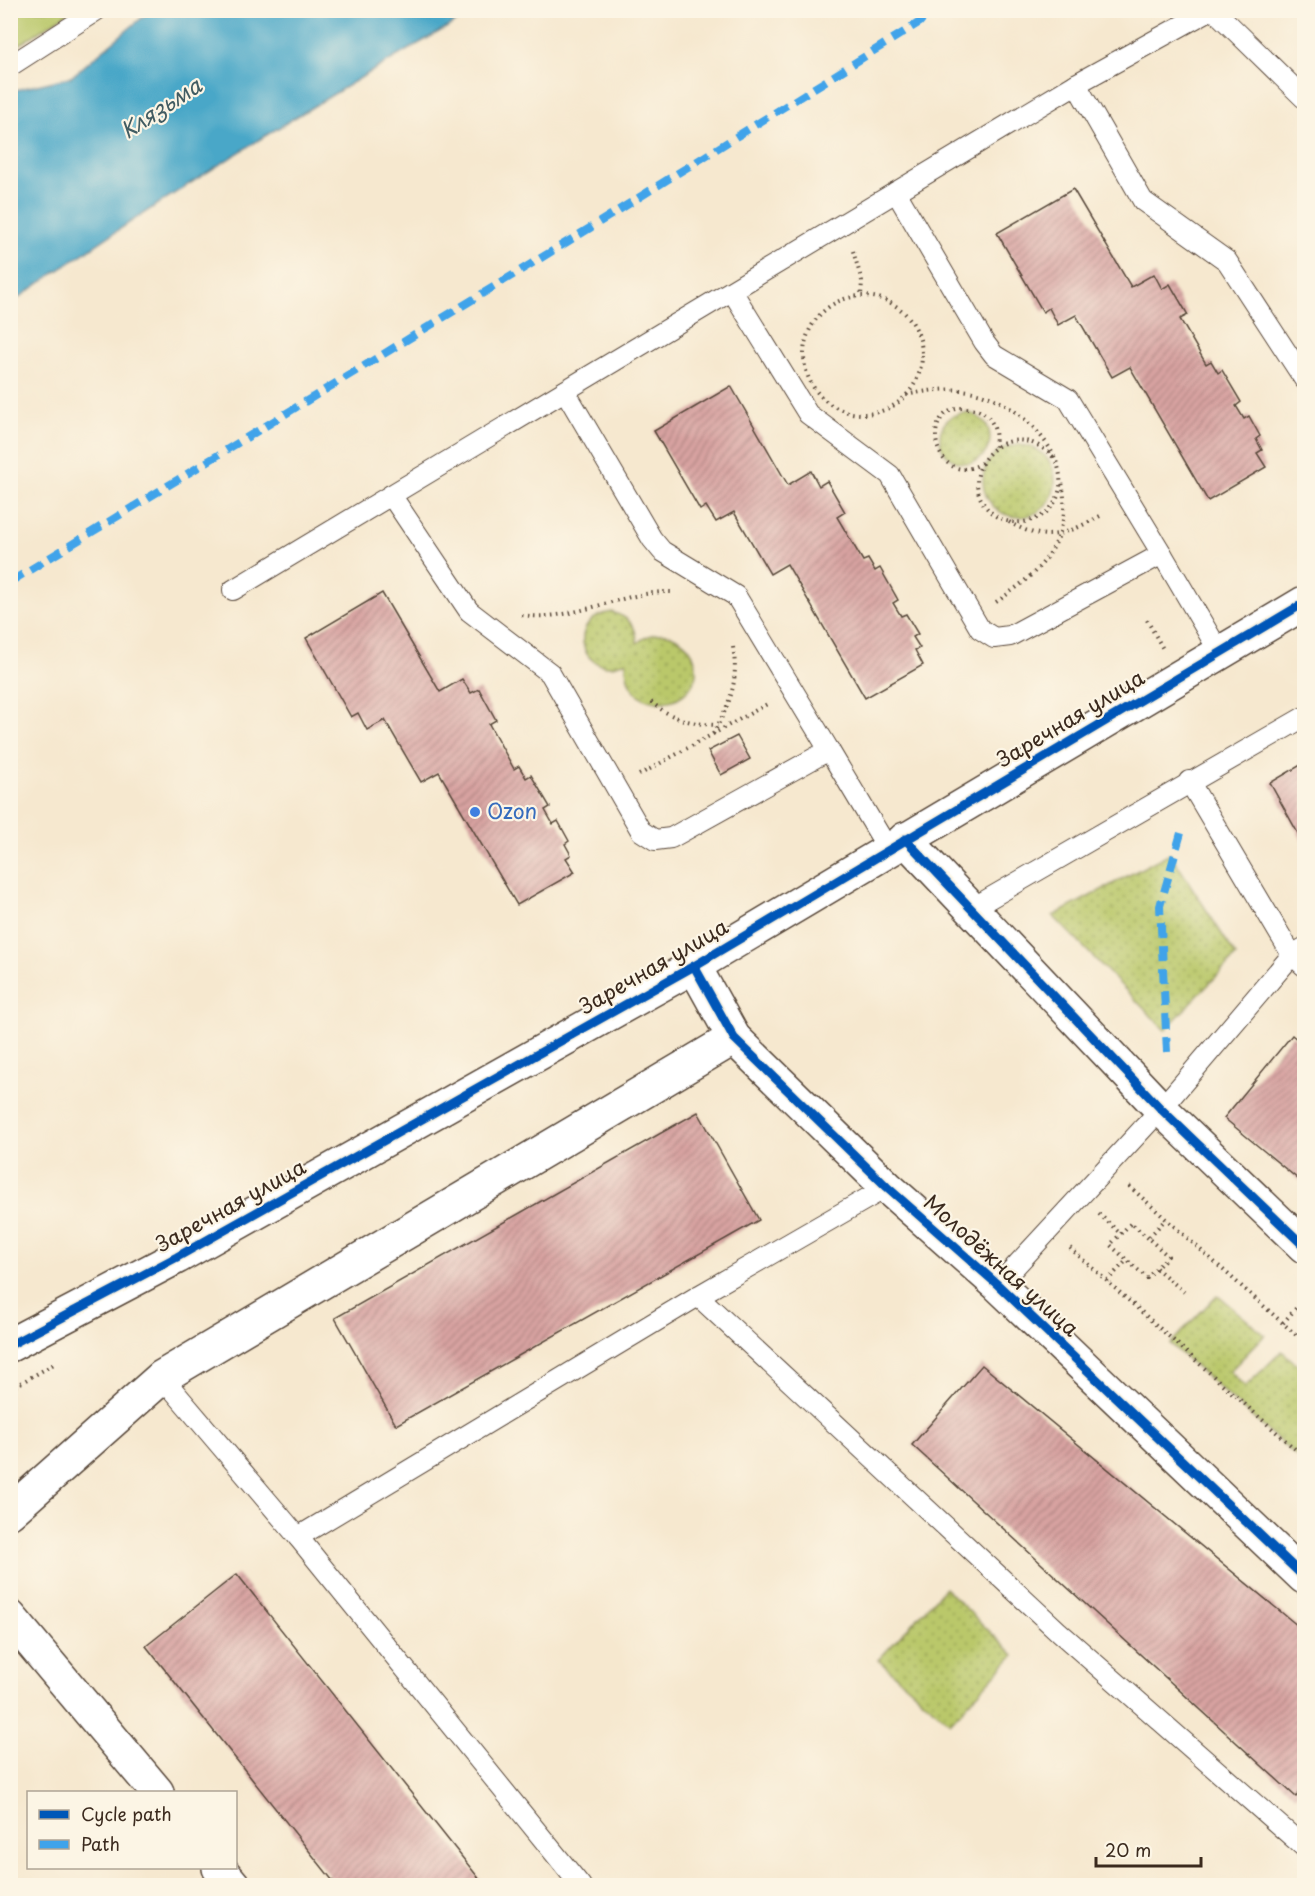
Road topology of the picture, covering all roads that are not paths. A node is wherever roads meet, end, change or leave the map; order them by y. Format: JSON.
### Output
{"nodes":[{"id":1,"x":97,"y":10,"type":"edge"},
{"id":2,"x":1212,"y":10,"type":"edge"},
{"id":3,"x":10,"y":66,"type":"edge"},
{"id":4,"x":1076,"y":84,"type":"junction"},
{"id":5,"x":1305,"y":98,"type":"edge"},
{"id":6,"x":896,"y":192,"type":"junction"},
{"id":7,"x":732,"y":291,"type":"junction"},
{"id":8,"x":1305,"y":379,"type":"edge"},
{"id":9,"x":565,"y":391,"type":"junction"},
{"id":10,"x":391,"y":495,"type":"junction"},
{"id":11,"x":1162,"y":554,"type":"junction"},
{"id":12,"x":233,"y":590,"type":"dead end"},
{"id":13,"x":1305,"y":603,"type":"edge"},
{"id":14,"x":1220,"y":653,"type":"junction"},
{"id":15,"x":1305,"y":717,"type":"edge"},
{"id":16,"x":829,"y":750,"type":"junction"},
{"id":17,"x":1189,"y":781,"type":"junction"},
{"id":18,"x":896,"y":844,"type":"junction"},
{"id":19,"x":971,"y":909,"type":"junction"},
{"id":20,"x":1300,"y":956,"type":"edge"},
{"id":21,"x":694,"y":966,"type":"junction"},
{"id":22,"x":734,"y":1038,"type":"junction"},
{"id":23,"x":1161,"y":1109,"type":"junction"},
{"id":24,"x":887,"y":1187,"type":"junction"},
{"id":25,"x":1305,"y":1246,"type":"edge"},
{"id":26,"x":998,"y":1285,"type":"junction"},
{"id":27,"x":699,"y":1296,"type":"junction"},
{"id":28,"x":10,"y":1345,"type":"edge"},
{"id":29,"x":162,"y":1377,"type":"junction"},
{"id":30,"x":10,"y":1512,"type":"edge"},
{"id":31,"x":298,"y":1537,"type":"junction"},
{"id":32,"x":1305,"y":1577,"type":"edge"},
{"id":33,"x":10,"y":1617,"type":"edge"},
{"id":34,"x":156,"y":1791,"type":"edge"},
{"id":35,"x":1301,"y":1837,"type":"edge"},
{"id":36,"x":220,"y":1869,"type":"edge"},
{"id":37,"x":234,"y":1886,"type":"edge"},
{"id":38,"x":581,"y":1886,"type":"edge"}],
"edges":[{"from":1,"to":3,"type":"lane"},
{"from":2,"to":4,"type":"lane"},
{"from":2,"to":5,"type":"lane"},
{"from":4,"to":6,"type":"lane"},
{"from":4,"to":8,"type":"lane"},
{"from":6,"to":7,"type":"lane"},
{"from":6,"to":11,"type":"lane"},
{"from":7,"to":9,"type":"lane"},
{"from":7,"to":11,"type":"lane"},
{"from":9,"to":10,"type":"lane"},
{"from":9,"to":16,"type":"lane"},
{"from":10,"to":12,"type":"lane"},
{"from":10,"to":16,"type":"lane"},
{"from":11,"to":14,"type":"lane"},
{"from":13,"to":14,"type":"street","name":"Заречная улица"},
{"from":14,"to":18,"type":"street","name":"Заречная улица"},
{"from":15,"to":17,"type":"lane"},
{"from":16,"to":18,"type":"lane"},
{"from":17,"to":19,"type":"lane"},
{"from":17,"to":20,"type":"lane"},
{"from":18,"to":19,"type":"street"},
{"from":18,"to":21,"type":"street","name":"Заречная улица"},
{"from":19,"to":23,"type":"street"},
{"from":20,"to":23,"type":"lane"},
{"from":21,"to":22,"type":"street","name":"Молодёжная улица"},
{"from":21,"to":28,"type":"street","name":"Заречная улица"},
{"from":22,"to":24,"type":"street","name":"Молодёжная улица"},
{"from":22,"to":29,"type":"street"},
{"from":23,"to":25,"type":"street"},
{"from":23,"to":26,"type":"lane"},
{"from":24,"to":26,"type":"street","name":"Молодёжная улица"},
{"from":24,"to":27,"type":"lane"},
{"from":26,"to":32,"type":"street","name":"Молодёжная улица"},
{"from":27,"to":31,"type":"lane"},
{"from":27,"to":35,"type":"lane"},
{"from":29,"to":30,"type":"street"},
{"from":29,"to":31,"type":"lane"},
{"from":31,"to":38,"type":"lane"},
{"from":33,"to":34,"type":"street"},
{"from":36,"to":37,"type":"street"}]}
